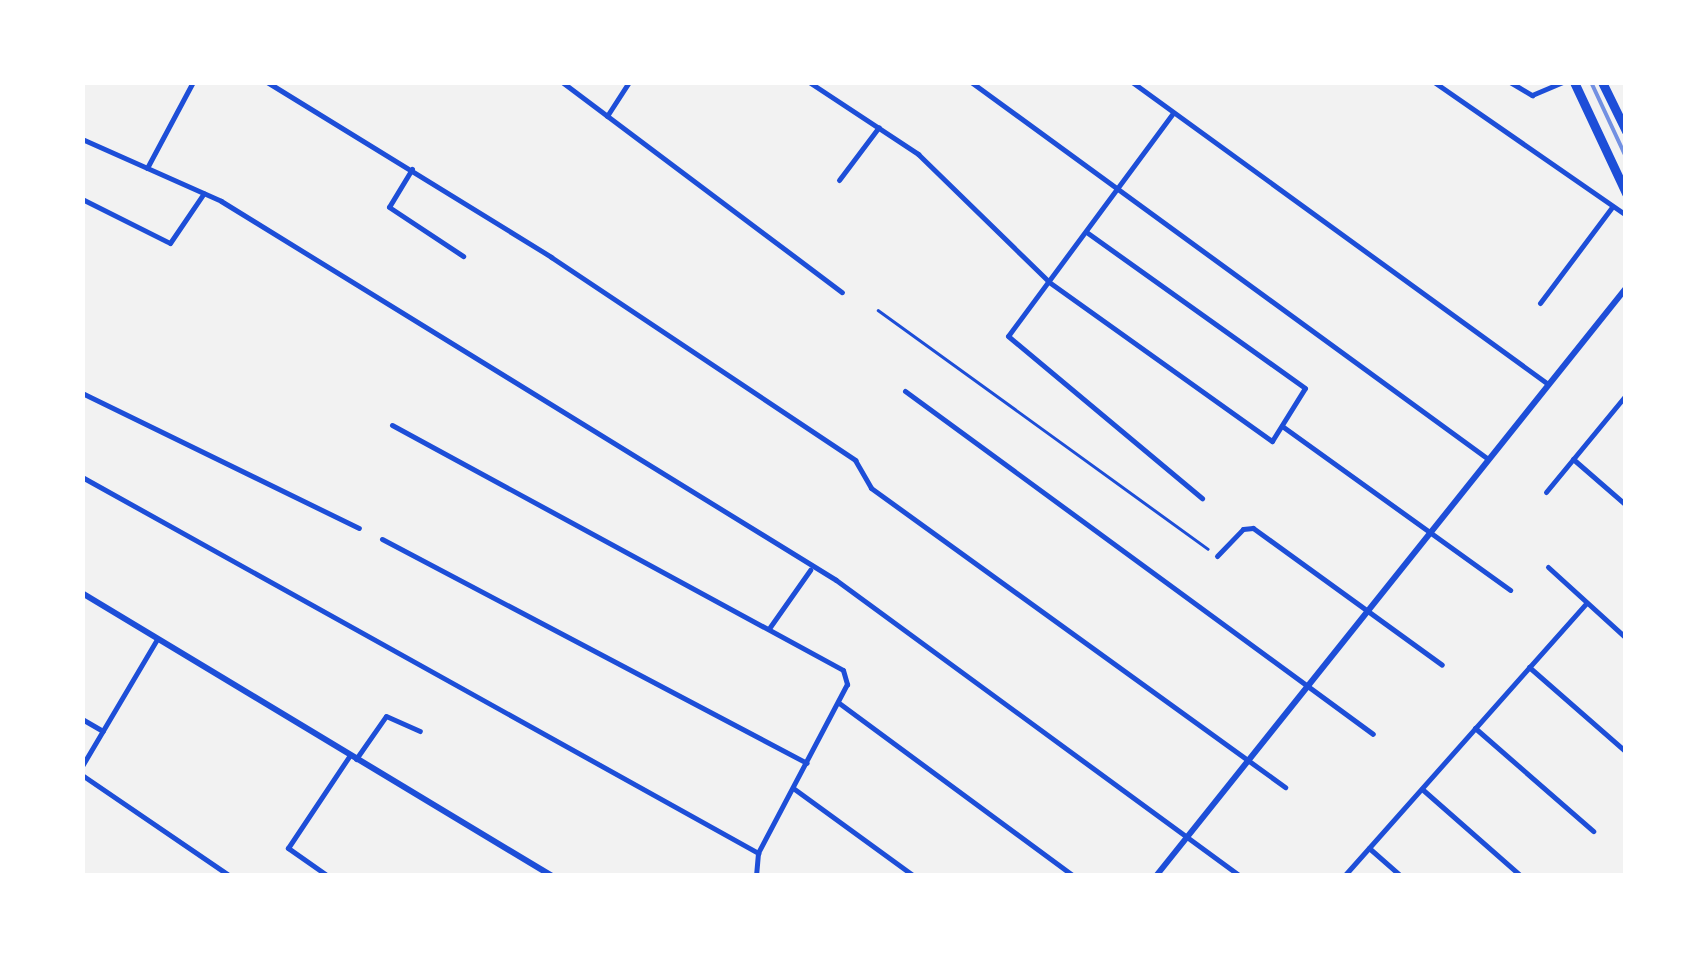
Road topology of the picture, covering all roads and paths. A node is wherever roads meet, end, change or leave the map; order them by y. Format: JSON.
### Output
{"nodes":[{"id":1,"x":194,"y":82,"type":"edge"},
{"id":2,"x":267,"y":82,"type":"edge"},
{"id":3,"x":562,"y":82,"type":"edge"},
{"id":4,"x":629,"y":82,"type":"edge"},
{"id":5,"x":809,"y":82,"type":"edge"},
{"id":6,"x":971,"y":82,"type":"edge"},
{"id":7,"x":1132,"y":82,"type":"edge"},
{"id":8,"x":1434,"y":82,"type":"edge"},
{"id":9,"x":1510,"y":82,"type":"edge"},
{"id":10,"x":1563,"y":82,"type":"edge"},
{"id":11,"x":1574,"y":82,"type":"edge"},
{"id":12,"x":1602,"y":82,"type":"edge"},
{"id":13,"x":1173,"y":113,"type":"junction"},
{"id":14,"x":607,"y":116,"type":"junction"},
{"id":15,"x":880,"y":127,"type":"junction"},
{"id":16,"x":1626,"y":131,"type":"edge"},
{"id":17,"x":82,"y":139,"type":"edge"},
{"id":18,"x":146,"y":168,"type":"junction"},
{"id":19,"x":412,"y":169,"type":"junction"},
{"id":20,"x":838,"y":180,"type":"dead end"},
{"id":21,"x":1117,"y":190,"type":"junction"},
{"id":22,"x":204,"y":193,"type":"junction"},
{"id":23,"x":1626,"y":193,"type":"edge"},
{"id":24,"x":82,"y":199,"type":"edge"},
{"id":25,"x":1612,"y":207,"type":"junction"},
{"id":26,"x":1626,"y":216,"type":"edge"},
{"id":27,"x":1086,"y":232,"type":"junction"},
{"id":28,"x":463,"y":256,"type":"dead end"},
{"id":29,"x":1049,"y":282,"type":"junction"},
{"id":30,"x":1626,"y":288,"type":"edge"},
{"id":31,"x":842,"y":292,"type":"dead end"},
{"id":32,"x":1540,"y":303,"type":"dead end"},
{"id":33,"x":878,"y":310,"type":"dead end"},
{"id":34,"x":1548,"y":384,"type":"junction"},
{"id":35,"x":905,"y":391,"type":"dead end"},
{"id":36,"x":82,"y":393,"type":"edge"},
{"id":37,"x":1626,"y":395,"type":"edge"},
{"id":38,"x":392,"y":425,"type":"dead end"},
{"id":39,"x":1282,"y":426,"type":"junction"},
{"id":40,"x":1488,"y":459,"type":"junction"},
{"id":41,"x":1573,"y":459,"type":"junction"},
{"id":42,"x":82,"y":477,"type":"edge"},
{"id":43,"x":1546,"y":492,"type":"dead end"},
{"id":44,"x":1202,"y":498,"type":"dead end"},
{"id":45,"x":1626,"y":505,"type":"edge"},
{"id":46,"x":359,"y":528,"type":"dead end"},
{"id":47,"x":1429,"y":533,"type":"junction"},
{"id":48,"x":382,"y":539,"type":"dead end"},
{"id":49,"x":1218,"y":556,"type":"joint"},
{"id":50,"x":1548,"y":567,"type":"dead end"},
{"id":51,"x":810,"y":570,"type":"junction"},
{"id":52,"x":1510,"y":590,"type":"dead end"},
{"id":53,"x":82,"y":593,"type":"edge"},
{"id":54,"x":1586,"y":603,"type":"junction"},
{"id":55,"x":1368,"y":611,"type":"junction"},
{"id":56,"x":770,"y":627,"type":"junction"},
{"id":57,"x":158,"y":636,"type":"junction"},
{"id":58,"x":1626,"y":638,"type":"edge"},
{"id":59,"x":1442,"y":665,"type":"dead end"},
{"id":60,"x":1529,"y":667,"type":"junction"},
{"id":61,"x":1307,"y":686,"type":"junction"},
{"id":62,"x":839,"y":703,"type":"junction"},
{"id":63,"x":82,"y":719,"type":"edge"},
{"id":64,"x":1475,"y":728,"type":"junction"},
{"id":65,"x":103,"y":731,"type":"junction"},
{"id":66,"x":420,"y":731,"type":"dead end"},
{"id":67,"x":1373,"y":734,"type":"dead end"},
{"id":68,"x":1626,"y":752,"type":"edge"},
{"id":69,"x":353,"y":757,"type":"junction"},
{"id":70,"x":1248,"y":761,"type":"junction"},
{"id":71,"x":807,"y":763,"type":"junction"},
{"id":72,"x":82,"y":766,"type":"edge"},
{"id":73,"x":82,"y":775,"type":"edge"},
{"id":74,"x":1284,"y":787,"type":"dead end"},
{"id":75,"x":793,"y":788,"type":"junction"},
{"id":76,"x":1422,"y":788,"type":"junction"},
{"id":77,"x":1593,"y":832,"type":"dead end"},
{"id":78,"x":1187,"y":837,"type":"junction"},
{"id":79,"x":1369,"y":848,"type":"junction"},
{"id":80,"x":758,"y":853,"type":"junction"},
{"id":81,"x":230,"y":876,"type":"edge"},
{"id":82,"x":328,"y":876,"type":"edge"},
{"id":83,"x":552,"y":876,"type":"edge"},
{"id":84,"x":756,"y":876,"type":"edge"},
{"id":85,"x":914,"y":876,"type":"edge"},
{"id":86,"x":1074,"y":876,"type":"edge"},
{"id":87,"x":1156,"y":876,"type":"edge"},
{"id":88,"x":1240,"y":876,"type":"edge"},
{"id":89,"x":1344,"y":876,"type":"edge"},
{"id":90,"x":1401,"y":876,"type":"edge"},
{"id":91,"x":1522,"y":876,"type":"edge"}],
"edges":[{"from":1,"to":18,"type":"street"},
{"from":2,"to":19,"type":"street"},
{"from":3,"to":14,"type":"street"},
{"from":4,"to":14,"type":"street"},
{"from":5,"to":15,"type":"street"},
{"from":6,"to":21,"type":"street"},
{"from":7,"to":13,"type":"street"},
{"from":8,"to":25,"type":"street"},
{"from":9,"to":10,"type":"street"},
{"from":11,"to":23,"type":"main road"},
{"from":12,"to":16,"type":"main road"},
{"from":13,"to":21,"type":"street"},
{"from":13,"to":34,"type":"street"},
{"from":14,"to":31,"type":"street"},
{"from":15,"to":20,"type":"street"},
{"from":15,"to":29,"type":"street"},
{"from":17,"to":18,"type":"street"},
{"from":18,"to":22,"type":"street"},
{"from":19,"to":28,"type":"street"},
{"from":19,"to":70,"type":"street"},
{"from":21,"to":27,"type":"street"},
{"from":21,"to":40,"type":"street"},
{"from":22,"to":24,"type":"street"},
{"from":22,"to":51,"type":"street"},
{"from":25,"to":26,"type":"street"},
{"from":25,"to":32,"type":"street"},
{"from":27,"to":29,"type":"street"},
{"from":27,"to":39,"type":"street"},
{"from":29,"to":39,"type":"street"},
{"from":29,"to":44,"type":"street"},
{"from":30,"to":34,"type":"street"},
{"from":33,"to":49,"type":"path"},
{"from":34,"to":40,"type":"street"},
{"from":35,"to":61,"type":"street"},
{"from":36,"to":46,"type":"street"},
{"from":37,"to":41,"type":"street"},
{"from":38,"to":56,"type":"street"},
{"from":39,"to":47,"type":"street"},
{"from":40,"to":47,"type":"street"},
{"from":41,"to":43,"type":"street"},
{"from":41,"to":45,"type":"street"},
{"from":42,"to":80,"type":"street"},
{"from":47,"to":52,"type":"street"},
{"from":47,"to":55,"type":"street"},
{"from":48,"to":71,"type":"street"},
{"from":49,"to":55,"type":"street"},
{"from":50,"to":54,"type":"street"},
{"from":51,"to":56,"type":"street"},
{"from":51,"to":78,"type":"street"},
{"from":53,"to":57,"type":"street"},
{"from":54,"to":58,"type":"street"},
{"from":54,"to":60,"type":"street"},
{"from":55,"to":59,"type":"street"},
{"from":55,"to":61,"type":"street"},
{"from":56,"to":62,"type":"street"},
{"from":57,"to":65,"type":"street"},
{"from":57,"to":69,"type":"street"},
{"from":60,"to":64,"type":"street"},
{"from":60,"to":68,"type":"street"},
{"from":61,"to":67,"type":"street"},
{"from":61,"to":70,"type":"street"},
{"from":62,"to":71,"type":"street"},
{"from":62,"to":86,"type":"street"},
{"from":63,"to":65,"type":"street"},
{"from":64,"to":76,"type":"street"},
{"from":64,"to":77,"type":"street"},
{"from":65,"to":72,"type":"street"},
{"from":66,"to":69,"type":"street"},
{"from":69,"to":82,"type":"street"},
{"from":69,"to":83,"type":"street"},
{"from":70,"to":74,"type":"street"},
{"from":70,"to":78,"type":"street"},
{"from":71,"to":75,"type":"street"},
{"from":73,"to":81,"type":"street"},
{"from":75,"to":80,"type":"street"},
{"from":75,"to":85,"type":"street"},
{"from":76,"to":79,"type":"street"},
{"from":76,"to":91,"type":"street"},
{"from":78,"to":87,"type":"street"},
{"from":78,"to":88,"type":"street"},
{"from":79,"to":89,"type":"street"},
{"from":79,"to":90,"type":"street"},
{"from":80,"to":84,"type":"street"}]}
